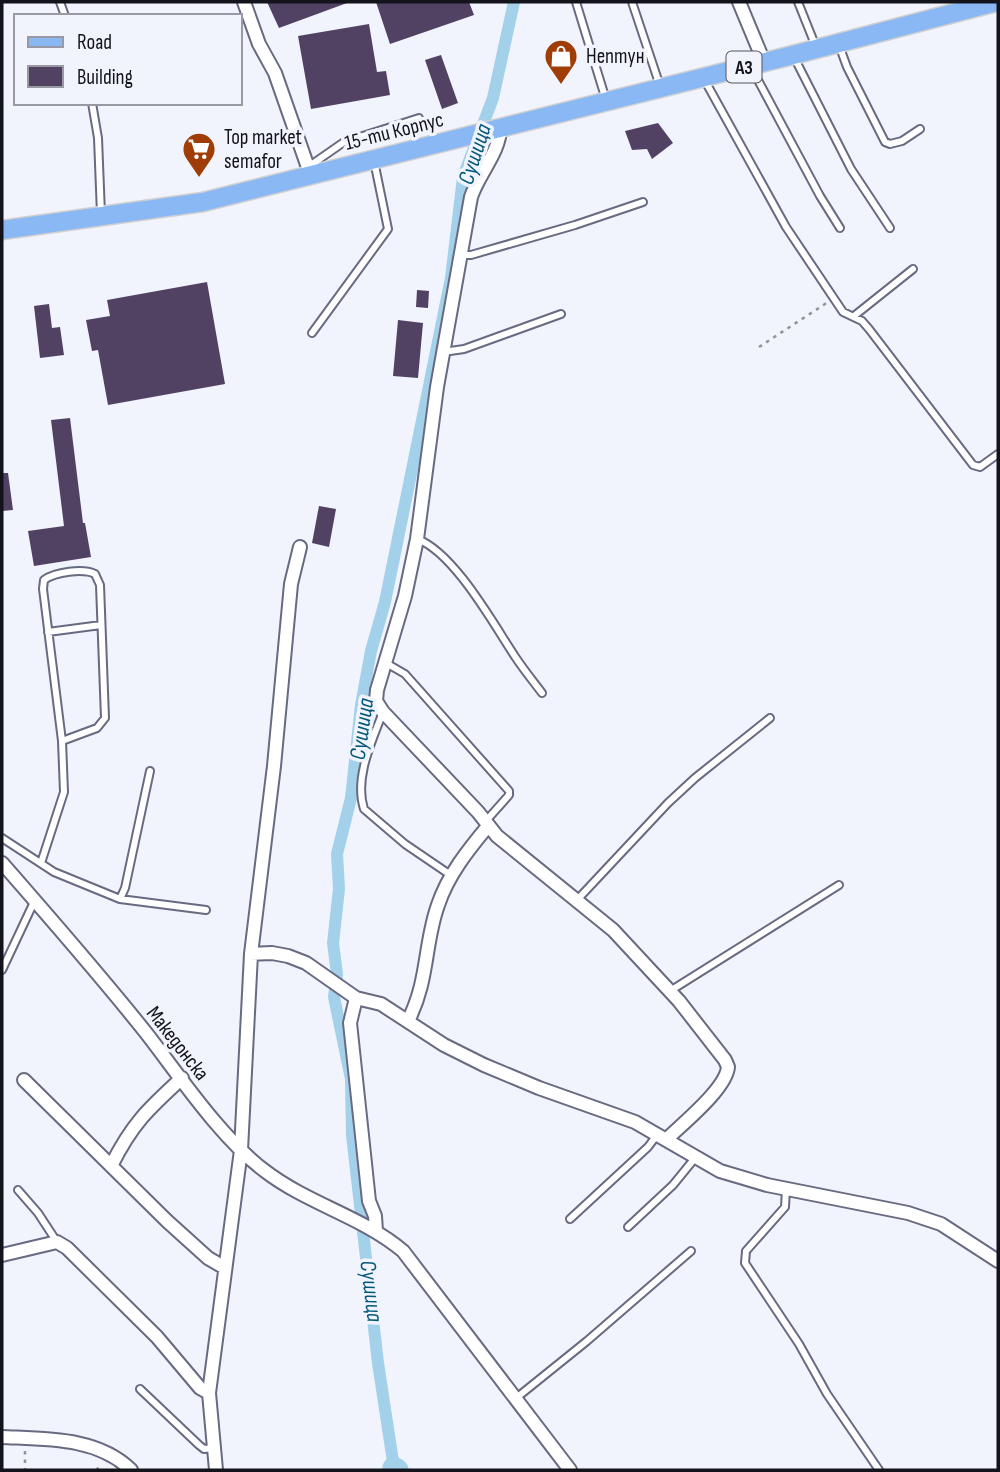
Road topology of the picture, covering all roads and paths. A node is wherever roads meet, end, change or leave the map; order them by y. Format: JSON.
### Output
{"nodes":[{"id":1,"x":244,"y":2,"type":"edge"},
{"id":2,"x":576,"y":2,"type":"edge"},
{"id":3,"x":632,"y":2,"type":"edge"},
{"id":4,"x":740,"y":2,"type":"edge"},
{"id":5,"x":798,"y":2,"type":"edge"},
{"id":6,"x":996,"y":2,"type":"edge"},
{"id":7,"x":838,"y":43,"type":"junction"},
{"id":8,"x":816,"y":48,"type":"junction"},
{"id":9,"x":793,"y":55,"type":"junction"},
{"id":10,"x":757,"y":64,"type":"junction"},
{"id":11,"x":703,"y":78,"type":"junction"},
{"id":12,"x":660,"y":88,"type":"junction"},
{"id":13,"x":606,"y":101,"type":"junction"},
{"id":14,"x":92,"y":105,"type":"edge"},
{"id":15,"x":419,"y":118,"type":"dead end"},
{"id":16,"x":496,"y":129,"type":"junction"},
{"id":17,"x":920,"y":129,"type":"dead end"},
{"id":18,"x":374,"y":160,"type":"junction"},
{"id":19,"x":309,"y":172,"type":"junction"},
{"id":20,"x":643,"y":202,"type":"dead end"},
{"id":21,"x":101,"y":216,"type":"junction"},
{"id":22,"x":840,"y":228,"type":"dead end"},
{"id":23,"x":890,"y":228,"type":"dead end"},
{"id":24,"x":2,"y":230,"type":"edge"},
{"id":25,"x":462,"y":256,"type":"junction"},
{"id":26,"x":913,"y":269,"type":"dead end"},
{"id":27,"x":834,"y":299,"type":"junction"},
{"id":28,"x":561,"y":314,"type":"dead end"},
{"id":29,"x":854,"y":316,"type":"junction"},
{"id":30,"x":312,"y":332,"type":"dead end"},
{"id":31,"x":759,"y":347,"type":"dead end"},
{"id":32,"x":443,"y":352,"type":"junction"},
{"id":33,"x":998,"y":454,"type":"edge"},
{"id":34,"x":417,"y":539,"type":"junction"},
{"id":35,"x":300,"y":547,"type":"dead end"},
{"id":36,"x":101,"y":625,"type":"junction"},
{"id":37,"x":48,"y":632,"type":"junction"},
{"id":38,"x":386,"y":663,"type":"junction"},
{"id":39,"x":542,"y":693,"type":"dead end"},
{"id":40,"x":383,"y":712,"type":"junction"},
{"id":41,"x":771,"y":718,"type":"dead end"},
{"id":42,"x":62,"y":741,"type":"junction"},
{"id":43,"x":150,"y":771,"type":"dead end"},
{"id":44,"x":486,"y":824,"type":"junction"},
{"id":45,"x":2,"y":838,"type":"edge"},
{"id":46,"x":2,"y":863,"type":"edge"},
{"id":47,"x":41,"y":863,"type":"junction"},
{"id":48,"x":452,"y":876,"type":"junction"},
{"id":49,"x":839,"y":885,"type":"dead end"},
{"id":50,"x":120,"y":899,"type":"junction"},
{"id":51,"x":577,"y":900,"type":"junction"},
{"id":52,"x":35,"y":901,"type":"junction"},
{"id":53,"x":206,"y":910,"type":"dead end"},
{"id":54,"x":251,"y":954,"type":"junction"},
{"id":55,"x":2,"y":970,"type":"edge"},
{"id":56,"x":670,"y":991,"type":"junction"},
{"id":57,"x":356,"y":998,"type":"junction"},
{"id":58,"x":408,"y":1021,"type":"junction"},
{"id":59,"x":182,"y":1078,"type":"junction"},
{"id":60,"x":24,"y":1080,"type":"dead end"},
{"id":61,"x":661,"y":1137,"type":"junction"},
{"id":62,"x":241,"y":1150,"type":"junction"},
{"id":63,"x":695,"y":1158,"type":"junction"},
{"id":64,"x":111,"y":1166,"type":"junction"},
{"id":65,"x":786,"y":1189,"type":"junction"},
{"id":66,"x":18,"y":1191,"type":"dead end"},
{"id":67,"x":570,"y":1219,"type":"dead end"},
{"id":68,"x":628,"y":1227,"type":"dead end"},
{"id":69,"x":376,"y":1231,"type":"junction"},
{"id":70,"x":57,"y":1242,"type":"junction"},
{"id":71,"x":691,"y":1251,"type":"dead end"},
{"id":72,"x":2,"y":1255,"type":"edge"},
{"id":73,"x":998,"y":1261,"type":"edge"},
{"id":74,"x":225,"y":1268,"type":"junction"},
{"id":75,"x":140,"y":1389,"type":"dead end"},
{"id":76,"x":209,"y":1393,"type":"junction"},
{"id":77,"x":515,"y":1399,"type":"junction"},
{"id":78,"x":2,"y":1437,"type":"edge"},
{"id":79,"x":24,"y":1437,"type":"junction"},
{"id":80,"x":214,"y":1448,"type":"junction"},
{"id":81,"x":25,"y":1470,"type":"edge"},
{"id":82,"x":131,"y":1470,"type":"edge"},
{"id":83,"x":216,"y":1470,"type":"edge"},
{"id":84,"x":570,"y":1470,"type":"edge"},
{"id":85,"x":879,"y":1470,"type":"edge"}],
"edges":[{"from":1,"to":19,"type":"street"},
{"from":2,"to":13,"type":"lane"},
{"from":3,"to":12,"type":"lane"},
{"from":4,"to":10,"type":"street"},
{"from":5,"to":8,"type":"lane"},
{"from":6,"to":7,"type":"main road","name":"15-ти Корпус","number":"A3"},
{"from":7,"to":8,"type":"main road","name":"15-ти Корпус","number":"A3"},
{"from":7,"to":17,"type":"lane"},
{"from":8,"to":9,"type":"main road","name":"15-ти Корпус","number":"A3"},
{"from":9,"to":10,"type":"main road","name":"15-ти Корпус","number":"A3"},
{"from":9,"to":23,"type":"lane"},
{"from":10,"to":11,"type":"main road","name":"15-ти Корпус","number":"A3"},
{"from":10,"to":22,"type":"lane"},
{"from":11,"to":12,"type":"main road","name":"15-ти Корпус","number":"A3"},
{"from":11,"to":27,"type":"lane"},
{"from":12,"to":13,"type":"main road","name":"15-ти Корпус","number":"A3"},
{"from":13,"to":16,"type":"main road","name":"15-ти Корпус","number":"A3"},
{"from":14,"to":21,"type":"lane"},
{"from":15,"to":19,"type":"lane"},
{"from":16,"to":18,"type":"main road","name":"15-ти Корпус","number":"A3"},
{"from":16,"to":25,"type":"street"},
{"from":18,"to":19,"type":"main road","name":"15-ти Корпус","number":"A3"},
{"from":18,"to":30,"type":"lane"},
{"from":19,"to":21,"type":"main road","name":"15-ти Корпус","number":"A3"},
{"from":20,"to":25,"type":"lane"},
{"from":21,"to":24,"type":"main road","name":"15-ти Корпус","number":"A3"},
{"from":25,"to":32,"type":"street"},
{"from":26,"to":29,"type":"lane"},
{"from":27,"to":29,"type":"lane"},
{"from":27,"to":31,"type":"path"},
{"from":28,"to":32,"type":"lane"},
{"from":29,"to":33,"type":"lane"},
{"from":32,"to":34,"type":"street"},
{"from":34,"to":38,"type":"street"},
{"from":34,"to":39,"type":"lane"},
{"from":35,"to":54,"type":"street"},
{"from":36,"to":37,"type":"lane"},
{"from":36,"to":37,"type":"lane"},
{"from":36,"to":42,"type":"lane"},
{"from":37,"to":42,"type":"lane"},
{"from":38,"to":40,"type":"street"},
{"from":38,"to":44,"type":"lane"},
{"from":40,"to":44,"type":"street"},
{"from":40,"to":48,"type":"lane"},
{"from":41,"to":51,"type":"lane"},
{"from":42,"to":47,"type":"lane"},
{"from":43,"to":50,"type":"lane"},
{"from":44,"to":48,"type":"street"},
{"from":44,"to":51,"type":"street"},
{"from":45,"to":47,"type":"lane"},
{"from":46,"to":52,"type":"street","name":"Македонска"},
{"from":47,"to":50,"type":"lane"},
{"from":48,"to":58,"type":"street"},
{"from":49,"to":56,"type":"lane"},
{"from":50,"to":53,"type":"lane"},
{"from":51,"to":56,"type":"street"},
{"from":52,"to":55,"type":"lane"},
{"from":52,"to":59,"type":"street","name":"Македонска"},
{"from":54,"to":57,"type":"street"},
{"from":54,"to":62,"type":"street"},
{"from":56,"to":61,"type":"street"},
{"from":57,"to":58,"type":"street"},
{"from":57,"to":69,"type":"street"},
{"from":58,"to":61,"type":"street"},
{"from":59,"to":62,"type":"street","name":"Македонска"},
{"from":59,"to":64,"type":"street"},
{"from":60,"to":64,"type":"street"},
{"from":61,"to":63,"type":"street"},
{"from":61,"to":67,"type":"lane"},
{"from":62,"to":69,"type":"street","name":"Македонска"},
{"from":62,"to":74,"type":"street"},
{"from":63,"to":65,"type":"street"},
{"from":63,"to":68,"type":"lane"},
{"from":64,"to":74,"type":"street"},
{"from":65,"to":73,"type":"street"},
{"from":65,"to":85,"type":"lane"},
{"from":66,"to":70,"type":"lane"},
{"from":69,"to":77,"type":"street","name":"Македонска"},
{"from":70,"to":72,"type":"street"},
{"from":70,"to":76,"type":"street"},
{"from":71,"to":77,"type":"lane"},
{"from":74,"to":76,"type":"street"},
{"from":75,"to":80,"type":"lane"},
{"from":76,"to":80,"type":"street"},
{"from":77,"to":84,"type":"street","name":"Македонска"},
{"from":78,"to":79,"type":"street"},
{"from":79,"to":81,"type":"path"},
{"from":79,"to":82,"type":"street"},
{"from":80,"to":83,"type":"street"}]}
